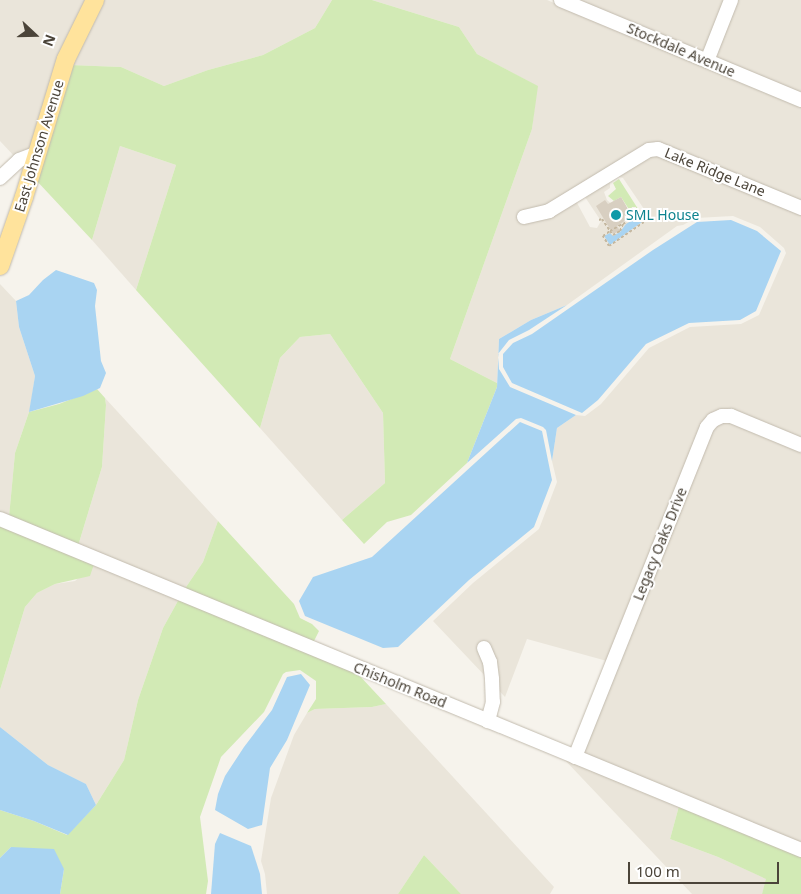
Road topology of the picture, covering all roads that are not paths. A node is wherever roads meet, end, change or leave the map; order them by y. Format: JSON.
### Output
{"nodes":[{"id":1,"x":95,"y":0,"type":"edge"},
{"id":2,"x":561,"y":0,"type":"edge"},
{"id":3,"x":731,"y":0,"type":"edge"},
{"id":4,"x":707,"y":61,"type":"junction"},
{"id":5,"x":801,"y":100,"type":"edge"},
{"id":6,"x":37,"y":153,"type":"junction"},
{"id":7,"x":0,"y":178,"type":"edge"},
{"id":8,"x":801,"y":208,"type":"edge"},
{"id":9,"x":524,"y":217,"type":"dead end"},
{"id":10,"x":0,"y":266,"type":"edge"},
{"id":11,"x":801,"y":445,"type":"edge"},
{"id":12,"x":0,"y":519,"type":"edge"},
{"id":13,"x":484,"y":648,"type":"dead end"},
{"id":14,"x":488,"y":721,"type":"junction"},
{"id":15,"x":575,"y":757,"type":"junction"},
{"id":16,"x":801,"y":850,"type":"edge"}],
"edges":[{"from":1,"to":6,"type":"main road","name":"East Johnson Avenue"},
{"from":2,"to":4,"type":"street","name":"Stockdale Avenue"},
{"from":3,"to":4,"type":"street"},
{"from":4,"to":5,"type":"street","name":"Stockdale Avenue"},
{"from":6,"to":7,"type":"street"},
{"from":6,"to":10,"type":"main road","name":"East Johnson Avenue"},
{"from":8,"to":9,"type":"street","name":"Lake Ridge Lane"},
{"from":11,"to":15,"type":"street","name":"Legacy Oaks Drive"},
{"from":12,"to":14,"type":"street","name":"Chisholm Road"},
{"from":13,"to":14,"type":"street"},
{"from":14,"to":15,"type":"street","name":"Chisholm Road"},
{"from":15,"to":16,"type":"street","name":"Chisholm Road"}]}
